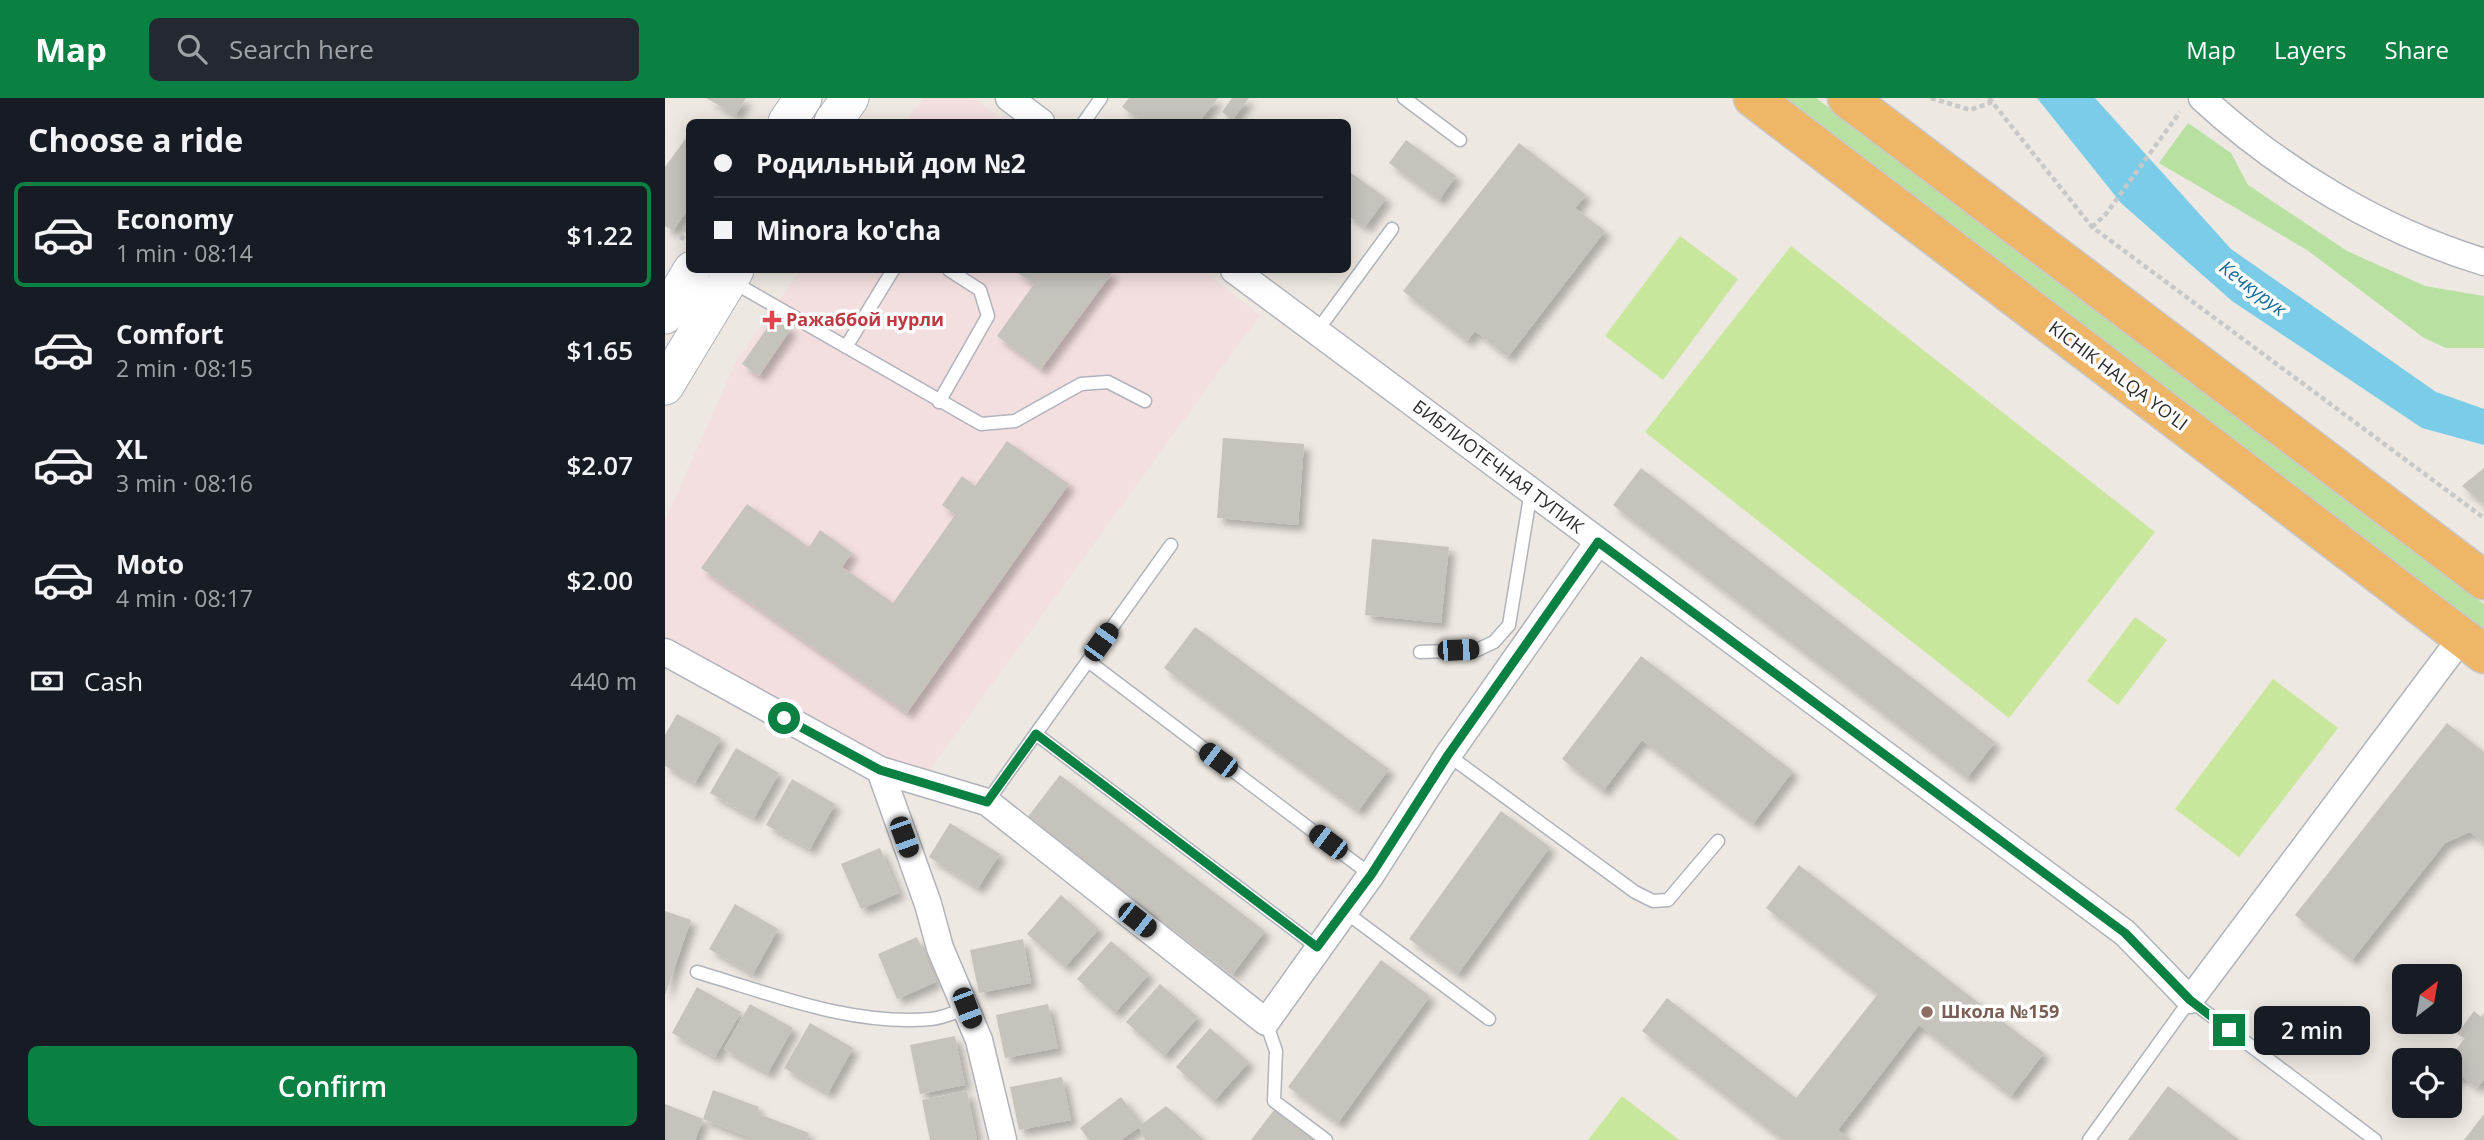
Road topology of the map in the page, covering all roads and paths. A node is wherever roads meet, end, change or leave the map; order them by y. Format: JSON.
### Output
{"nodes":[{"id":1,"x":803,"y":98,"type":"edge"},
{"id":2,"x":850,"y":98,"type":"edge"},
{"id":3,"x":1009,"y":98,"type":"edge"},
{"id":4,"x":1101,"y":98,"type":"edge"},
{"id":5,"x":1404,"y":98,"type":"edge"},
{"id":6,"x":1753,"y":98,"type":"edge"},
{"id":7,"x":1847,"y":98,"type":"edge"},
{"id":8,"x":1931,"y":98,"type":"edge"},
{"id":9,"x":1991,"y":100,"type":"edge"},
{"id":10,"x":2194,"y":102,"type":"edge"},
{"id":11,"x":789,"y":119,"type":"edge"},
{"id":12,"x":835,"y":119,"type":"edge"},
{"id":13,"x":1037,"y":119,"type":"edge"},
{"id":14,"x":1086,"y":119,"type":"edge"},
{"id":15,"x":1460,"y":140,"type":"dead end"},
{"id":16,"x":2092,"y":228,"type":"junction"},
{"id":17,"x":1392,"y":229,"type":"dead end"},
{"id":18,"x":686,"y":255,"type":"edge"},
{"id":19,"x":2484,"y":262,"type":"edge"},
{"id":20,"x":725,"y":273,"type":"edge"},
{"id":21,"x":891,"y":273,"type":"edge"},
{"id":22,"x":954,"y":273,"type":"edge"},
{"id":23,"x":1238,"y":273,"type":"edge"},
{"id":24,"x":665,"y":316,"type":"edge"},
{"id":25,"x":1317,"y":331,"type":"junction"},
{"id":26,"x":846,"y":347,"type":"junction"},
{"id":27,"x":665,"y":386,"type":"edge"},
{"id":28,"x":1145,"y":401,"type":"dead end"},
{"id":29,"x":939,"y":402,"type":"junction"},
{"id":30,"x":1531,"y":491,"type":"junction"},
{"id":31,"x":2484,"y":519,"type":"edge"},
{"id":32,"x":1598,"y":542,"type":"junction"},
{"id":33,"x":1171,"y":545,"type":"dead end"},
{"id":34,"x":2484,"y":580,"type":"edge"},
{"id":35,"x":2473,"y":645,"type":"edge"},
{"id":36,"x":665,"y":652,"type":"edge"},
{"id":37,"x":1420,"y":652,"type":"dead end"},
{"id":38,"x":1087,"y":662,"type":"junction"},
{"id":39,"x":1036,"y":734,"type":"junction"},
{"id":40,"x":1448,"y":755,"type":"junction"},
{"id":41,"x":880,"y":770,"type":"junction"},
{"id":42,"x":987,"y":802,"type":"junction"},
{"id":43,"x":1718,"y":841,"type":"dead end"},
{"id":44,"x":1371,"y":875,"type":"junction"},
{"id":45,"x":1344,"y":911,"type":"junction"},
{"id":46,"x":1317,"y":947,"type":"junction"},
{"id":47,"x":697,"y":972,"type":"dead end"},
{"id":48,"x":2190,"y":1000,"type":"junction"},
{"id":49,"x":967,"y":1008,"type":"junction"},
{"id":50,"x":1489,"y":1019,"type":"dead end"},
{"id":51,"x":1266,"y":1022,"type":"junction"},
{"id":52,"x":1003,"y":1140,"type":"edge"},
{"id":53,"x":1326,"y":1140,"type":"edge"},
{"id":54,"x":2089,"y":1140,"type":"edge"},
{"id":55,"x":2375,"y":1140,"type":"edge"}],
"edges":[{"from":1,"to":11,"type":"main road"},
{"from":2,"to":12,"type":"main road"},
{"from":3,"to":13,"type":"street"},
{"from":4,"to":14,"type":"lane"},
{"from":5,"to":15,"type":"lane"},
{"from":6,"to":35,"type":"highway","name":"KICHIK HALQA YO'LI"},
{"from":7,"to":34,"type":"highway"},
{"from":8,"to":9,"type":"path"},
{"from":9,"to":16,"type":"path"},
{"from":10,"to":16,"type":"path"},
{"from":10,"to":19,"type":"street"},
{"from":16,"to":31,"type":"path"},
{"from":17,"to":25,"type":"lane"},
{"from":18,"to":24,"type":"main road"},
{"from":20,"to":26,"type":"lane"},
{"from":20,"to":27,"type":"main road"},
{"from":21,"to":26,"type":"lane"},
{"from":22,"to":29,"type":"lane"},
{"from":23,"to":25,"type":"street","name":"БИБЛИОТЕЧНАЯ ТУПИК"},
{"from":25,"to":30,"type":"street","name":"БИБЛИОТЕЧНАЯ ТУПИК"},
{"from":26,"to":29,"type":"lane"},
{"from":28,"to":29,"type":"lane"},
{"from":30,"to":32,"type":"street","name":"БИБЛИОТЕЧНАЯ ТУПИК"},
{"from":30,"to":37,"type":"lane"},
{"from":32,"to":40,"type":"street"},
{"from":32,"to":48,"type":"street","name":"БИБЛИОТЕЧНАЯ ТУПИК"},
{"from":33,"to":38,"type":"lane"},
{"from":35,"to":48,"type":"street"},
{"from":36,"to":41,"type":"street"},
{"from":38,"to":39,"type":"lane"},
{"from":38,"to":44,"type":"lane"},
{"from":39,"to":42,"type":"lane"},
{"from":39,"to":46,"type":"lane"},
{"from":40,"to":43,"type":"lane"},
{"from":40,"to":44,"type":"street"},
{"from":41,"to":42,"type":"street"},
{"from":41,"to":49,"type":"street"},
{"from":42,"to":51,"type":"street"},
{"from":44,"to":45,"type":"street"},
{"from":45,"to":46,"type":"street"},
{"from":45,"to":50,"type":"lane"},
{"from":46,"to":51,"type":"street"},
{"from":47,"to":49,"type":"lane"},
{"from":48,"to":54,"type":"lane"},
{"from":48,"to":55,"type":"lane"},
{"from":49,"to":52,"type":"street"},
{"from":51,"to":53,"type":"lane"}]}
